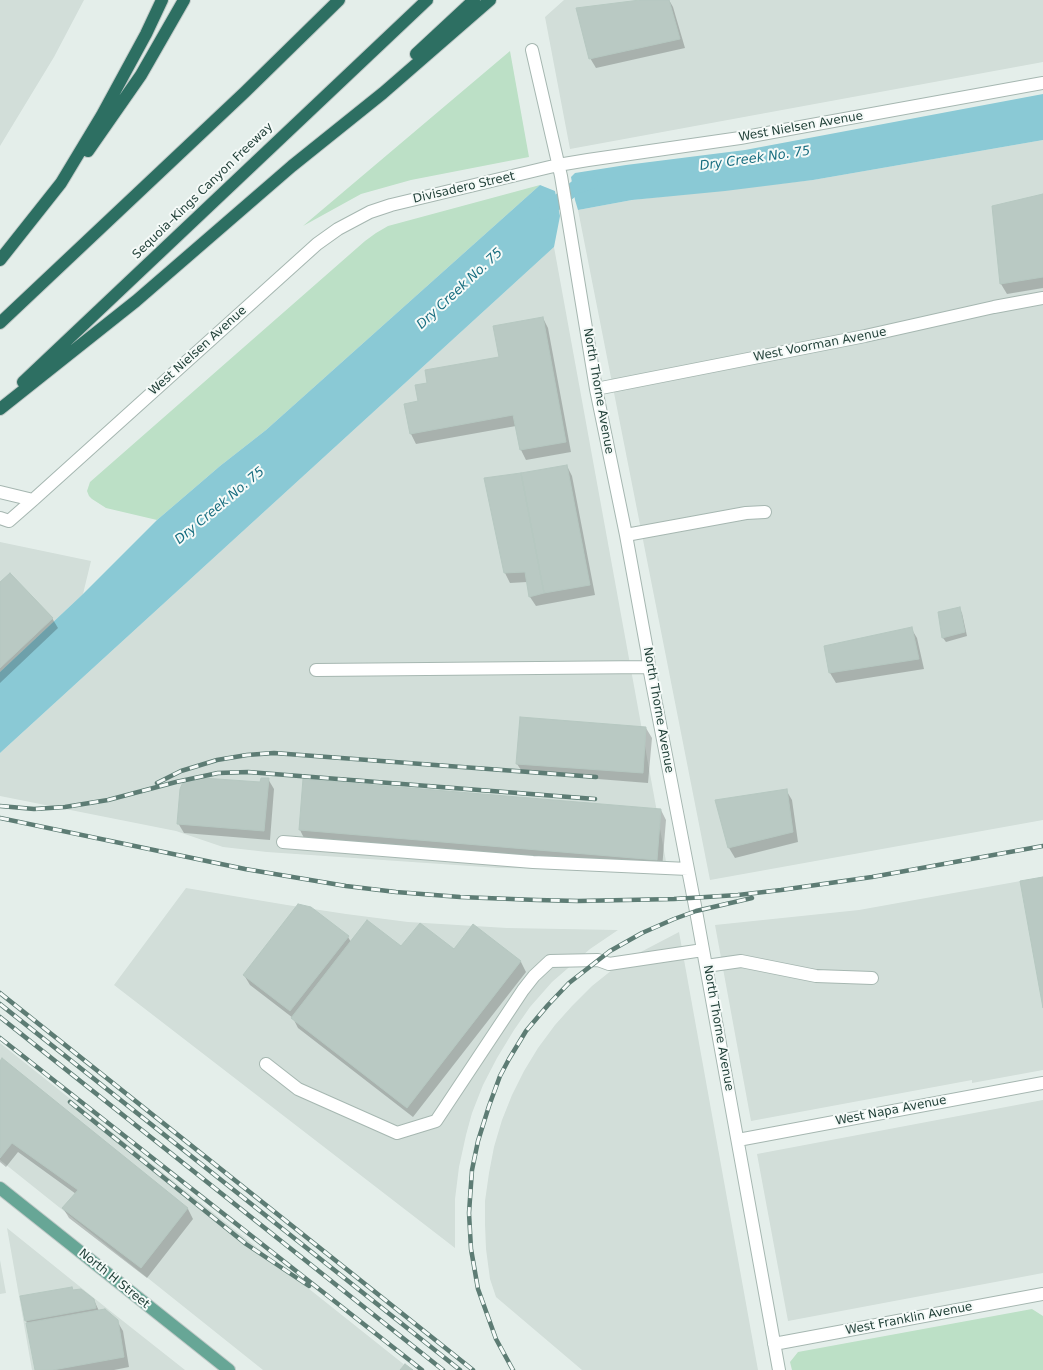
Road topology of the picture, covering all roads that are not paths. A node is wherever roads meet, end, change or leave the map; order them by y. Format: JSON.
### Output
{"nodes":[{"id":1,"x":162,"y":0,"type":"edge"},
{"id":2,"x":184,"y":0,"type":"edge"},
{"id":3,"x":339,"y":0,"type":"edge"},
{"id":4,"x":426,"y":0,"type":"edge"},
{"id":5,"x":474,"y":0,"type":"edge"},
{"id":6,"x":490,"y":0,"type":"edge"},
{"id":7,"x":532,"y":50,"type":"dead end"},
{"id":8,"x":1043,"y":83,"type":"edge"},
{"id":9,"x":292,"y":166,"type":"junction"},
{"id":10,"x":560,"y":171,"type":"junction"},
{"id":11,"x":61,"y":183,"type":"junction"},
{"id":12,"x":370,"y":212,"type":"joint"},
{"id":13,"x":0,"y":260,"type":"edge"},
{"id":14,"x":1043,"y":298,"type":"edge"},
{"id":15,"x":0,"y":323,"type":"edge"},
{"id":16,"x":596,"y":389,"type":"junction"},
{"id":17,"x":0,"y":403,"type":"edge"},
{"id":18,"x":0,"y":409,"type":"edge"},
{"id":19,"x":0,"y":492,"type":"edge"},
{"id":20,"x":33,"y":500,"type":"junction"},
{"id":21,"x":765,"y":512,"type":"dead end"},
{"id":22,"x":0,"y":518,"type":"edge"},
{"id":23,"x":626,"y":535,"type":"junction"},
{"id":24,"x":649,"y":667,"type":"junction"},
{"id":25,"x":316,"y":670,"type":"dead end"},
{"id":26,"x":283,"y":842,"type":"dead end"},
{"id":27,"x":688,"y":869,"type":"junction"},
{"id":28,"x":704,"y":950,"type":"junction"},
{"id":29,"x":706,"y":966,"type":"junction"},
{"id":30,"x":872,"y":978,"type":"dead end"},
{"id":31,"x":266,"y":1064,"type":"dead end"},
{"id":32,"x":1043,"y":1083,"type":"edge"},
{"id":33,"x":738,"y":1140,"type":"junction"},
{"id":34,"x":0,"y":1188,"type":"edge"},
{"id":35,"x":1043,"y":1294,"type":"edge"},
{"id":36,"x":774,"y":1344,"type":"junction"},
{"id":37,"x":229,"y":1370,"type":"edge"},
{"id":38,"x":779,"y":1370,"type":"edge"}],
"edges":[{"from":1,"to":11,"type":"highway"},
{"from":2,"to":11,"type":"highway"},
{"from":3,"to":15,"type":"highway"},
{"from":4,"to":17,"type":"highway","name":"Sequoia–Kings Canyon Freeway"},
{"from":5,"to":9,"type":"highway"},
{"from":6,"to":9,"type":"highway"},
{"from":7,"to":10,"type":"street","name":"North Thorne Avenue"},
{"from":8,"to":10,"type":"street","name":"West Nielsen Avenue"},
{"from":9,"to":18,"type":"highway"},
{"from":10,"to":12,"type":"street","name":"Divisadero Street"},
{"from":10,"to":16,"type":"street","name":"North Thorne Avenue"},
{"from":11,"to":13,"type":"highway"},
{"from":12,"to":20,"type":"street","name":"West Nielsen Avenue"},
{"from":14,"to":16,"type":"street","name":"West Voorman Avenue"},
{"from":16,"to":23,"type":"street","name":"North Thorne Avenue"},
{"from":19,"to":20,"type":"street"},
{"from":20,"to":22,"type":"street","name":"West Nielsen Avenue"},
{"from":21,"to":23,"type":"street"},
{"from":23,"to":24,"type":"street","name":"North Thorne Avenue"},
{"from":24,"to":25,"type":"street"},
{"from":24,"to":27,"type":"street","name":"North Thorne Avenue"},
{"from":26,"to":27,"type":"street"},
{"from":27,"to":28,"type":"street","name":"North Thorne Avenue"},
{"from":28,"to":29,"type":"street","name":"North Thorne Avenue"},
{"from":28,"to":31,"type":"street"},
{"from":29,"to":30,"type":"street"},
{"from":29,"to":33,"type":"street","name":"North Thorne Avenue"},
{"from":32,"to":33,"type":"street","name":"West Napa Avenue"},
{"from":33,"to":36,"type":"street","name":"North Thorne Avenue"},
{"from":34,"to":37,"type":"main road","name":"North H Street"},
{"from":35,"to":36,"type":"street","name":"West Franklin Avenue"},
{"from":36,"to":38,"type":"street","name":"North Thorne Avenue"}]}
